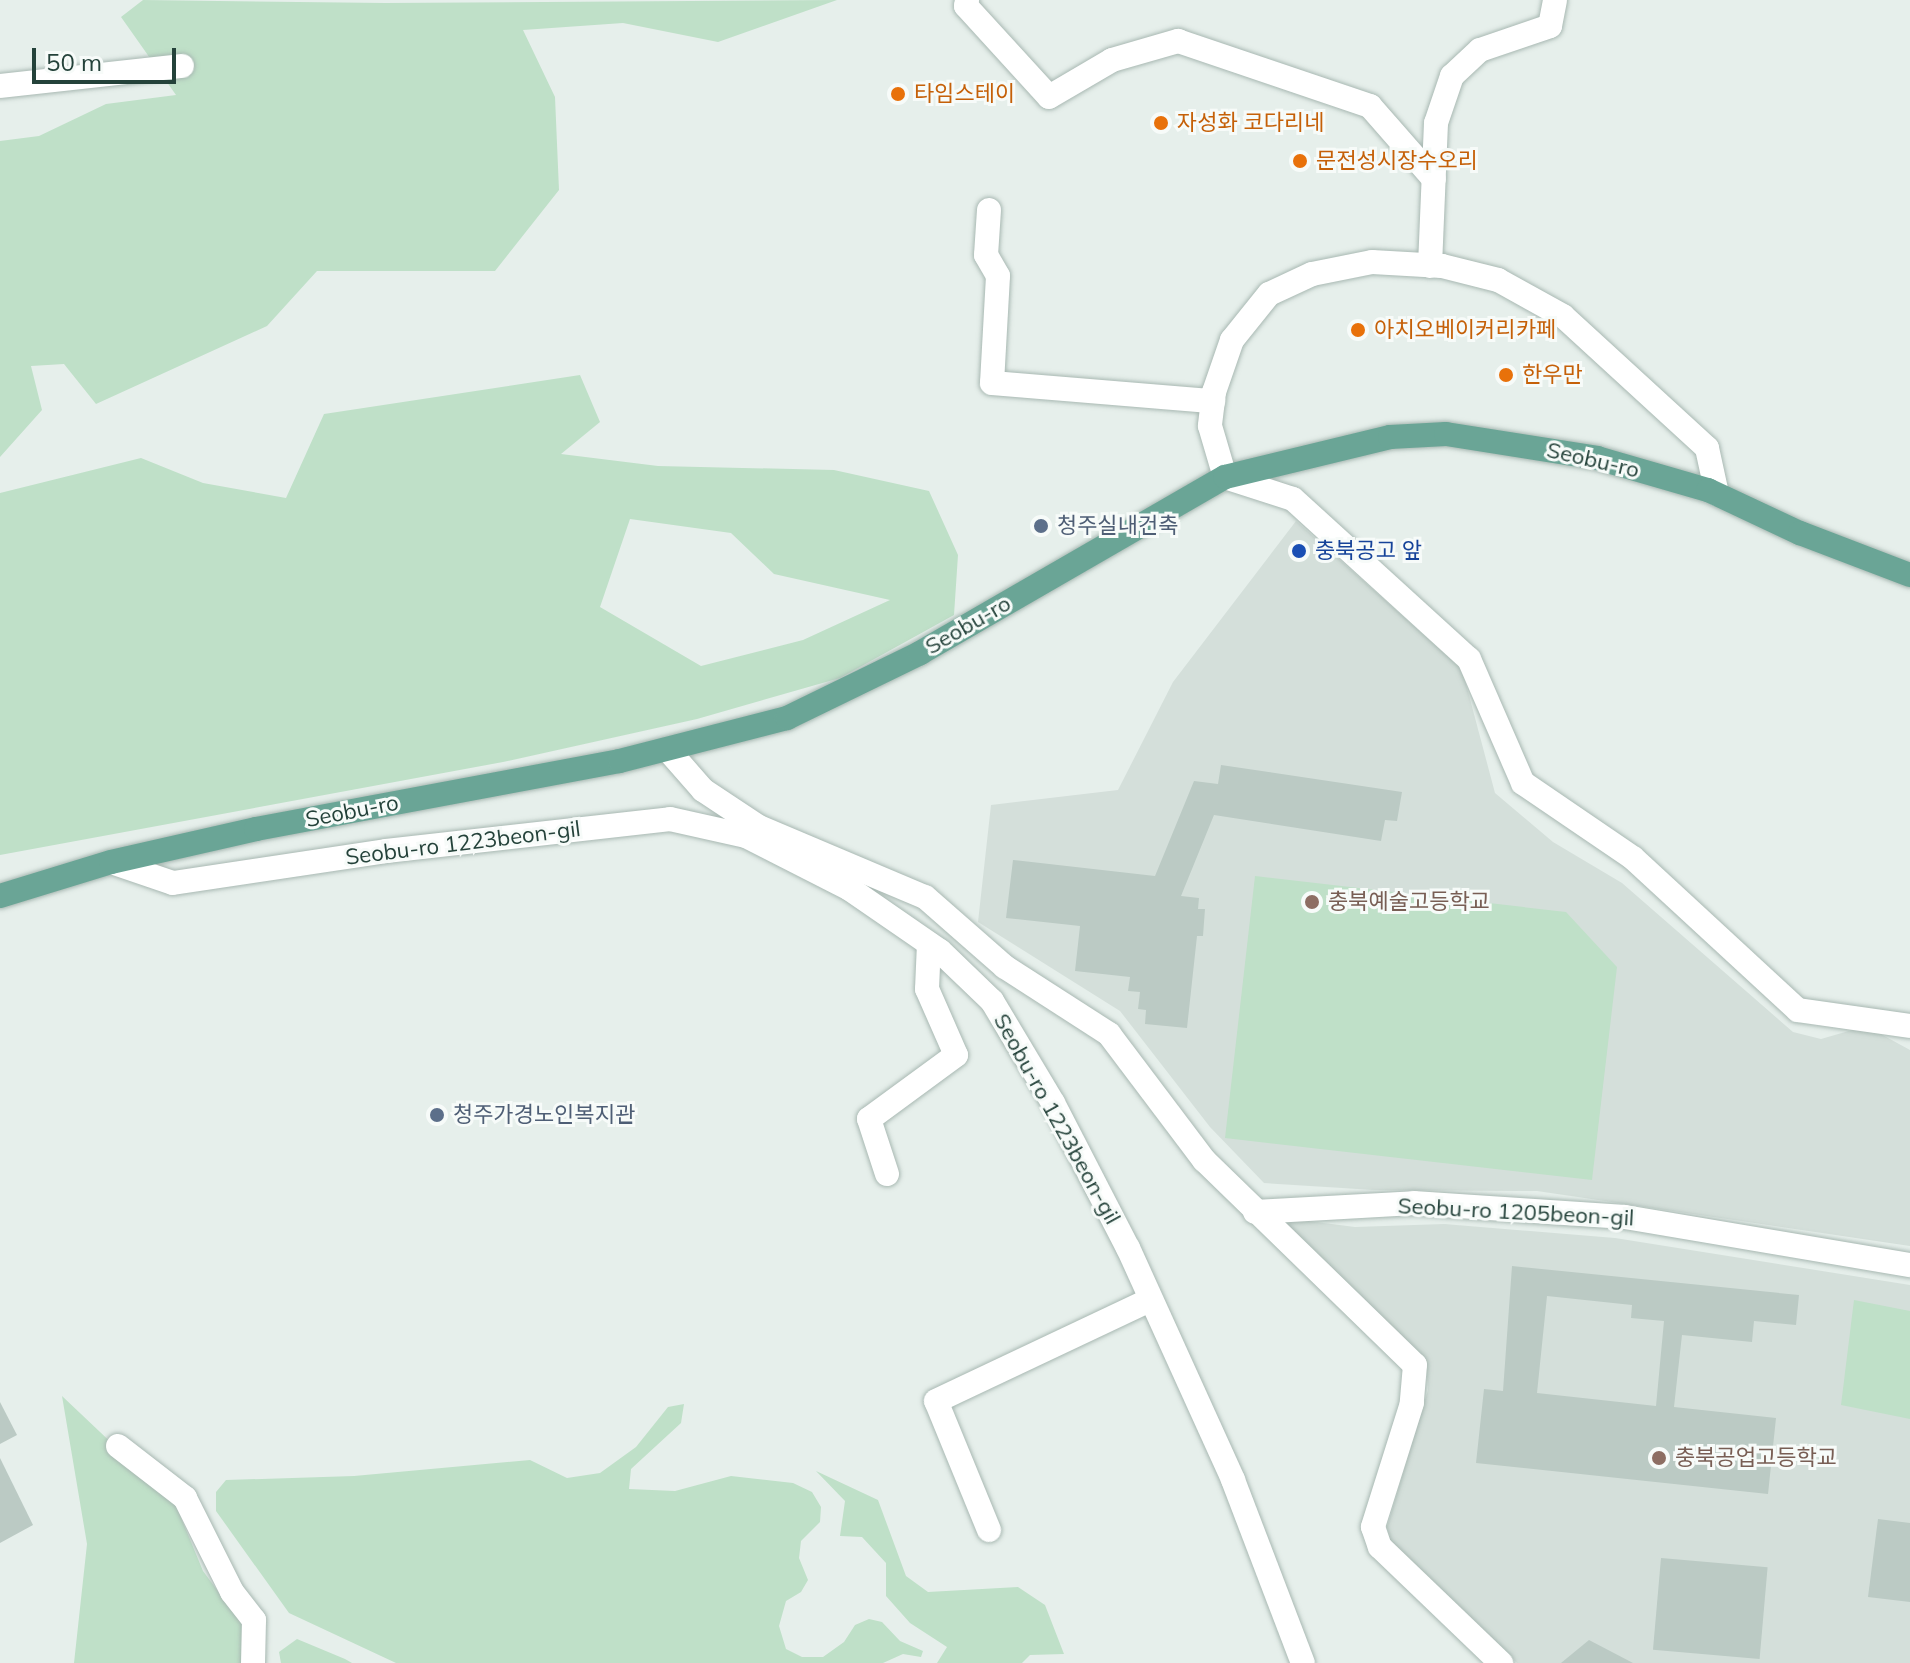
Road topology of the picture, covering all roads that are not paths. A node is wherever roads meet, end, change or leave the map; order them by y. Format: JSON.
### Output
{"nodes":[{"id":1,"x":967,"y":0,"type":"edge"},
{"id":2,"x":1555,"y":0,"type":"edge"},
{"id":3,"x":182,"y":66,"type":"dead end"},
{"id":4,"x":0,"y":86,"type":"edge"},
{"id":5,"x":1434,"y":179,"type":"junction"},
{"id":6,"x":989,"y":210,"type":"dead end"},
{"id":7,"x":1430,"y":266,"type":"junction"},
{"id":8,"x":1213,"y":401,"type":"junction"},
{"id":9,"x":1225,"y":477,"type":"junction"},
{"id":10,"x":1717,"y":494,"type":"junction"},
{"id":11,"x":1910,"y":575,"type":"edge"},
{"id":12,"x":668,"y":750,"type":"junction"},
{"id":13,"x":111,"y":862,"type":"junction"},
{"id":14,"x":852,"y":877,"type":"junction"},
{"id":15,"x":0,"y":896,"type":"edge"},
{"id":16,"x":929,"y":944,"type":"junction"},
{"id":17,"x":1910,"y":1026,"type":"edge"},
{"id":18,"x":887,"y":1174,"type":"dead end"},
{"id":19,"x":1255,"y":1212,"type":"junction"},
{"id":20,"x":1910,"y":1265,"type":"edge"},
{"id":21,"x":1150,"y":1300,"type":"junction"},
{"id":22,"x":118,"y":1446,"type":"dead end"},
{"id":23,"x":989,"y":1530,"type":"dead end"},
{"id":24,"x":253,"y":1663,"type":"edge"},
{"id":25,"x":1303,"y":1663,"type":"edge"},
{"id":26,"x":1501,"y":1663,"type":"edge"}],
"edges":[{"from":1,"to":5,"type":"street"},
{"from":2,"to":5,"type":"street"},
{"from":3,"to":4,"type":"street"},
{"from":5,"to":7,"type":"street"},
{"from":6,"to":8,"type":"street"},
{"from":7,"to":8,"type":"street"},
{"from":7,"to":10,"type":"street"},
{"from":8,"to":9,"type":"street"},
{"from":9,"to":10,"type":"main road","name":"Seobu-ro"},
{"from":9,"to":12,"type":"main road","name":"Seobu-ro"},
{"from":9,"to":17,"type":"street"},
{"from":10,"to":11,"type":"main road","name":"Seobu-ro"},
{"from":12,"to":13,"type":"main road","name":"Seobu-ro"},
{"from":12,"to":14,"type":"street"},
{"from":13,"to":14,"type":"street","name":"Seobu-ro 1223beon-gil"},
{"from":13,"to":15,"type":"main road","name":"Seobu-ro"},
{"from":14,"to":16,"type":"street","name":"Seobu-ro 1223beon-gil"},
{"from":14,"to":19,"type":"street"},
{"from":16,"to":18,"type":"street"},
{"from":16,"to":21,"type":"street","name":"Seobu-ro 1223beon-gil"},
{"from":19,"to":20,"type":"street","name":"Seobu-ro 1205beon-gil"},
{"from":19,"to":26,"type":"street"},
{"from":21,"to":23,"type":"street"},
{"from":21,"to":25,"type":"street","name":"Seobu-ro 1223beon-gil"},
{"from":22,"to":24,"type":"street"}]}
